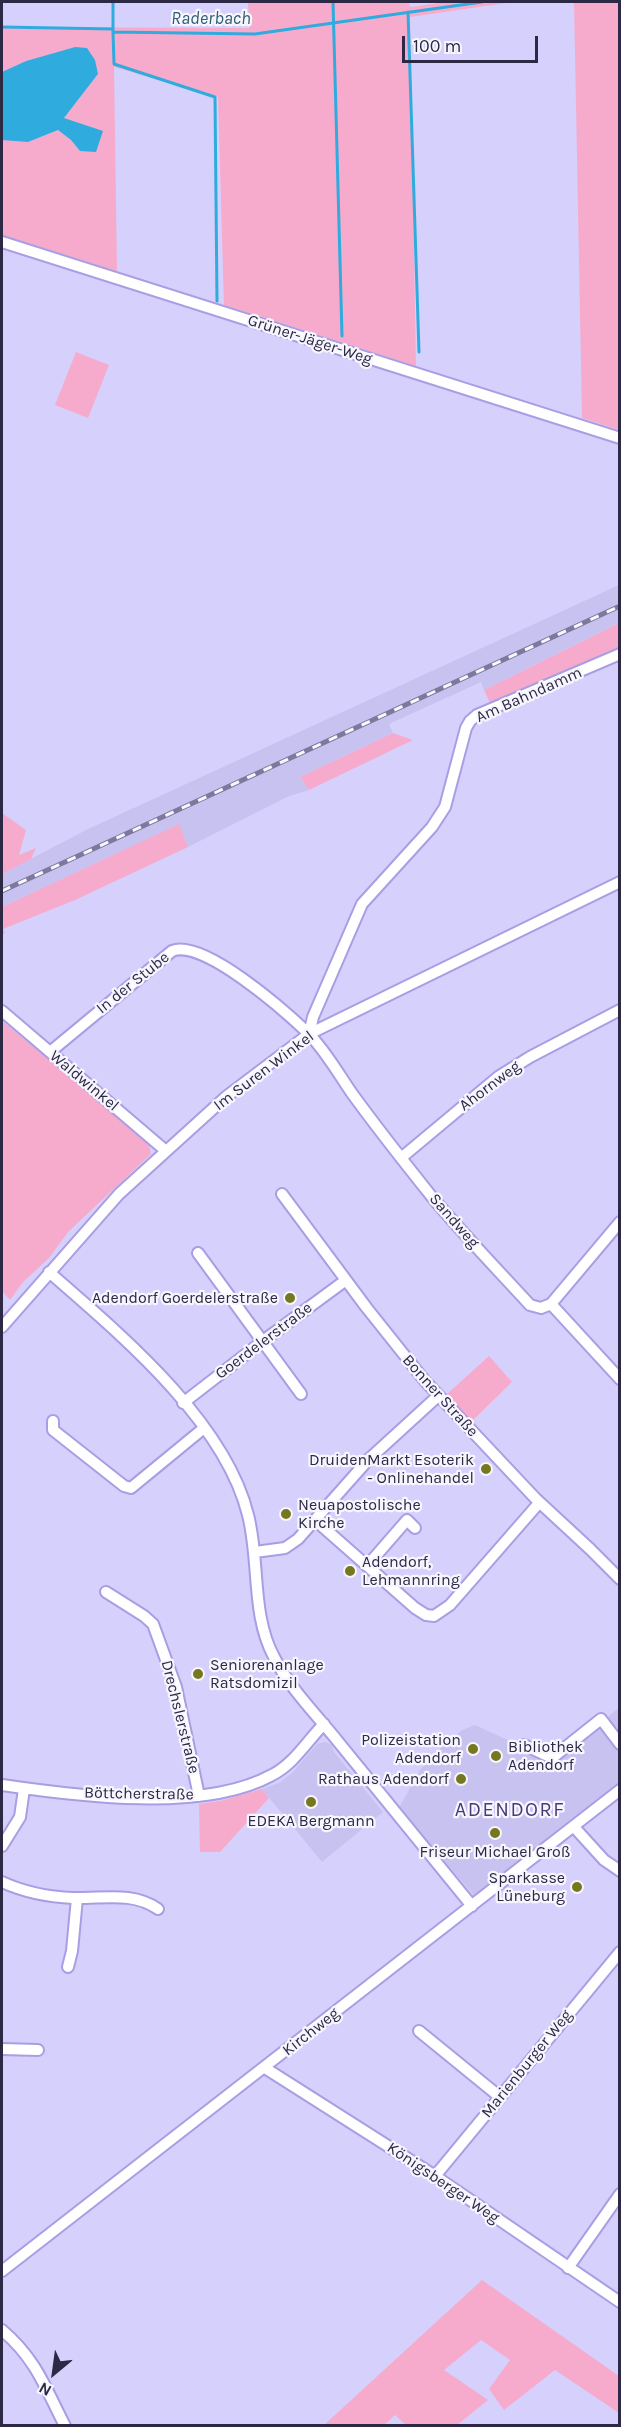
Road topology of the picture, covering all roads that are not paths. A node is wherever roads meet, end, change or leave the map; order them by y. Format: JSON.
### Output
{"nodes":[{"id":1,"x":2,"y":242,"type":"edge"},
{"id":2,"x":620,"y":438,"type":"edge"},
{"id":3,"x":620,"y":654,"type":"edge"},
{"id":4,"x":620,"y":882,"type":"edge"},
{"id":5,"x":620,"y":1010,"type":"edge"},
{"id":6,"x":2,"y":1011,"type":"edge"},
{"id":7,"x":309,"y":1034,"type":"junction"},
{"id":8,"x":50,"y":1052,"type":"junction"},
{"id":9,"x":166,"y":1151,"type":"junction"},
{"id":10,"x":401,"y":1158,"type":"junction"},
{"id":11,"x":282,"y":1194,"type":"dead end"},
{"id":12,"x":620,"y":1222,"type":"edge"},
{"id":13,"x":198,"y":1253,"type":"dead end"},
{"id":14,"x":49,"y":1272,"type":"junction"},
{"id":15,"x":346,"y":1280,"type":"junction"},
{"id":16,"x":550,"y":1304,"type":"junction"},
{"id":17,"x":2,"y":1327,"type":"edge"},
{"id":18,"x":262,"y":1341,"type":"junction"},
{"id":19,"x":620,"y":1379,"type":"edge"},
{"id":20,"x":301,"y":1394,"type":"dead end"},
{"id":21,"x":438,"y":1396,"type":"junction"},
{"id":22,"x":183,"y":1403,"type":"junction"},
{"id":23,"x":54,"y":1421,"type":"dead end"},
{"id":24,"x":204,"y":1428,"type":"junction"},
{"id":25,"x":539,"y":1503,"type":"junction"},
{"id":26,"x":315,"y":1520,"type":"junction"},
{"id":27,"x":415,"y":1528,"type":"dead end"},
{"id":28,"x":255,"y":1552,"type":"junction"},
{"id":29,"x":367,"y":1566,"type":"junction"},
{"id":30,"x":620,"y":1579,"type":"edge"},
{"id":31,"x":106,"y":1592,"type":"dead end"},
{"id":32,"x":324,"y":1724,"type":"junction"},
{"id":33,"x":620,"y":1744,"type":"edge"},
{"id":34,"x":524,"y":1745,"type":"dead end"},
{"id":35,"x":2,"y":1785,"type":"edge"},
{"id":36,"x":24,"y":1788,"type":"junction"},
{"id":37,"x":620,"y":1790,"type":"edge"},
{"id":38,"x":199,"y":1796,"type":"junction"},
{"id":39,"x":574,"y":1827,"type":"junction"},
{"id":40,"x":2,"y":1846,"type":"edge"},
{"id":41,"x":620,"y":1870,"type":"edge"},
{"id":42,"x":2,"y":1882,"type":"edge"},
{"id":43,"x":76,"y":1898,"type":"junction"},
{"id":44,"x":472,"y":1906,"type":"junction"},
{"id":45,"x":158,"y":1910,"type":"dead end"},
{"id":46,"x":620,"y":1952,"type":"edge"},
{"id":47,"x":68,"y":1967,"type":"dead end"},
{"id":48,"x":419,"y":2031,"type":"dead end"},
{"id":49,"x":2,"y":2049,"type":"edge"},
{"id":50,"x":38,"y":2050,"type":"dead end"},
{"id":51,"x":265,"y":2068,"type":"junction"},
{"id":52,"x":500,"y":2097,"type":"junction"},
{"id":53,"x":435,"y":2176,"type":"junction"},
{"id":54,"x":620,"y":2194,"type":"edge"},
{"id":55,"x":568,"y":2268,"type":"junction"},
{"id":56,"x":2,"y":2271,"type":"edge"},
{"id":57,"x":620,"y":2302,"type":"edge"},
{"id":58,"x":2,"y":2330,"type":"edge"},
{"id":59,"x":65,"y":2426,"type":"edge"}],
"edges":[{"from":1,"to":2,"type":"street","name":"Grüner-Jäger-Weg"},
{"from":3,"to":7,"type":"street","name":"Am Bahndamm"},
{"from":4,"to":7,"type":"street","name":"Im Suren Winkel"},
{"from":5,"to":10,"type":"street","name":"Ahornweg"},
{"from":6,"to":8,"type":"street","name":"Waldwinkel"},
{"from":7,"to":8,"type":"street","name":"In der Stube"},
{"from":7,"to":9,"type":"street","name":"Im Suren Winkel"},
{"from":7,"to":10,"type":"street","name":"Sandweg"},
{"from":8,"to":9,"type":"street","name":"Waldwinkel"},
{"from":9,"to":14,"type":"street","name":"Im Suren Winkel"},
{"from":10,"to":16,"type":"street","name":"Sandweg"},
{"from":11,"to":15,"type":"street","name":"Bonner Straße"},
{"from":12,"to":16,"type":"street"},
{"from":13,"to":18,"type":"street"},
{"from":14,"to":17,"type":"street","name":"Im Suren Winkel"},
{"from":14,"to":22,"type":"street"},
{"from":15,"to":18,"type":"street","name":"Goerdelerstraße"},
{"from":15,"to":21,"type":"street","name":"Bonner Straße"},
{"from":16,"to":19,"type":"street"},
{"from":18,"to":20,"type":"street"},
{"from":18,"to":22,"type":"street","name":"Goerdelerstraße"},
{"from":21,"to":25,"type":"street","name":"Bonner Straße"},
{"from":21,"to":26,"type":"street"},
{"from":22,"to":24,"type":"street"},
{"from":23,"to":24,"type":"street"},
{"from":24,"to":28,"type":"street"},
{"from":25,"to":29,"type":"street"},
{"from":25,"to":30,"type":"street","name":"Bonner Straße"},
{"from":26,"to":28,"type":"street"},
{"from":26,"to":29,"type":"street"},
{"from":27,"to":29,"type":"street"},
{"from":28,"to":32,"type":"street"},
{"from":31,"to":38,"type":"street","name":"Drechslerstraße"},
{"from":32,"to":38,"type":"street","name":"Böttcherstraße"},
{"from":32,"to":44,"type":"street"},
{"from":33,"to":34,"type":"street"},
{"from":35,"to":36,"type":"street","name":"Böttcherstraße"},
{"from":36,"to":38,"type":"street","name":"Böttcherstraße"},
{"from":36,"to":40,"type":"street"},
{"from":37,"to":39,"type":"street","name":"Kirchweg"},
{"from":39,"to":41,"type":"street"},
{"from":39,"to":44,"type":"street","name":"Kirchweg"},
{"from":42,"to":43,"type":"street"},
{"from":43,"to":45,"type":"street"},
{"from":43,"to":47,"type":"street"},
{"from":44,"to":51,"type":"street","name":"Kirchweg"},
{"from":46,"to":52,"type":"street","name":"Marienburger Weg"},
{"from":48,"to":52,"type":"street"},
{"from":49,"to":50,"type":"street"},
{"from":51,"to":53,"type":"street","name":"Königsberger Weg"},
{"from":51,"to":56,"type":"street","name":"Kirchweg"},
{"from":52,"to":53,"type":"street","name":"Marienburger Weg"},
{"from":53,"to":55,"type":"street","name":"Königsberger Weg"},
{"from":54,"to":55,"type":"street"},
{"from":55,"to":57,"type":"street","name":"Königsberger Weg"},
{"from":58,"to":59,"type":"street"}]}
